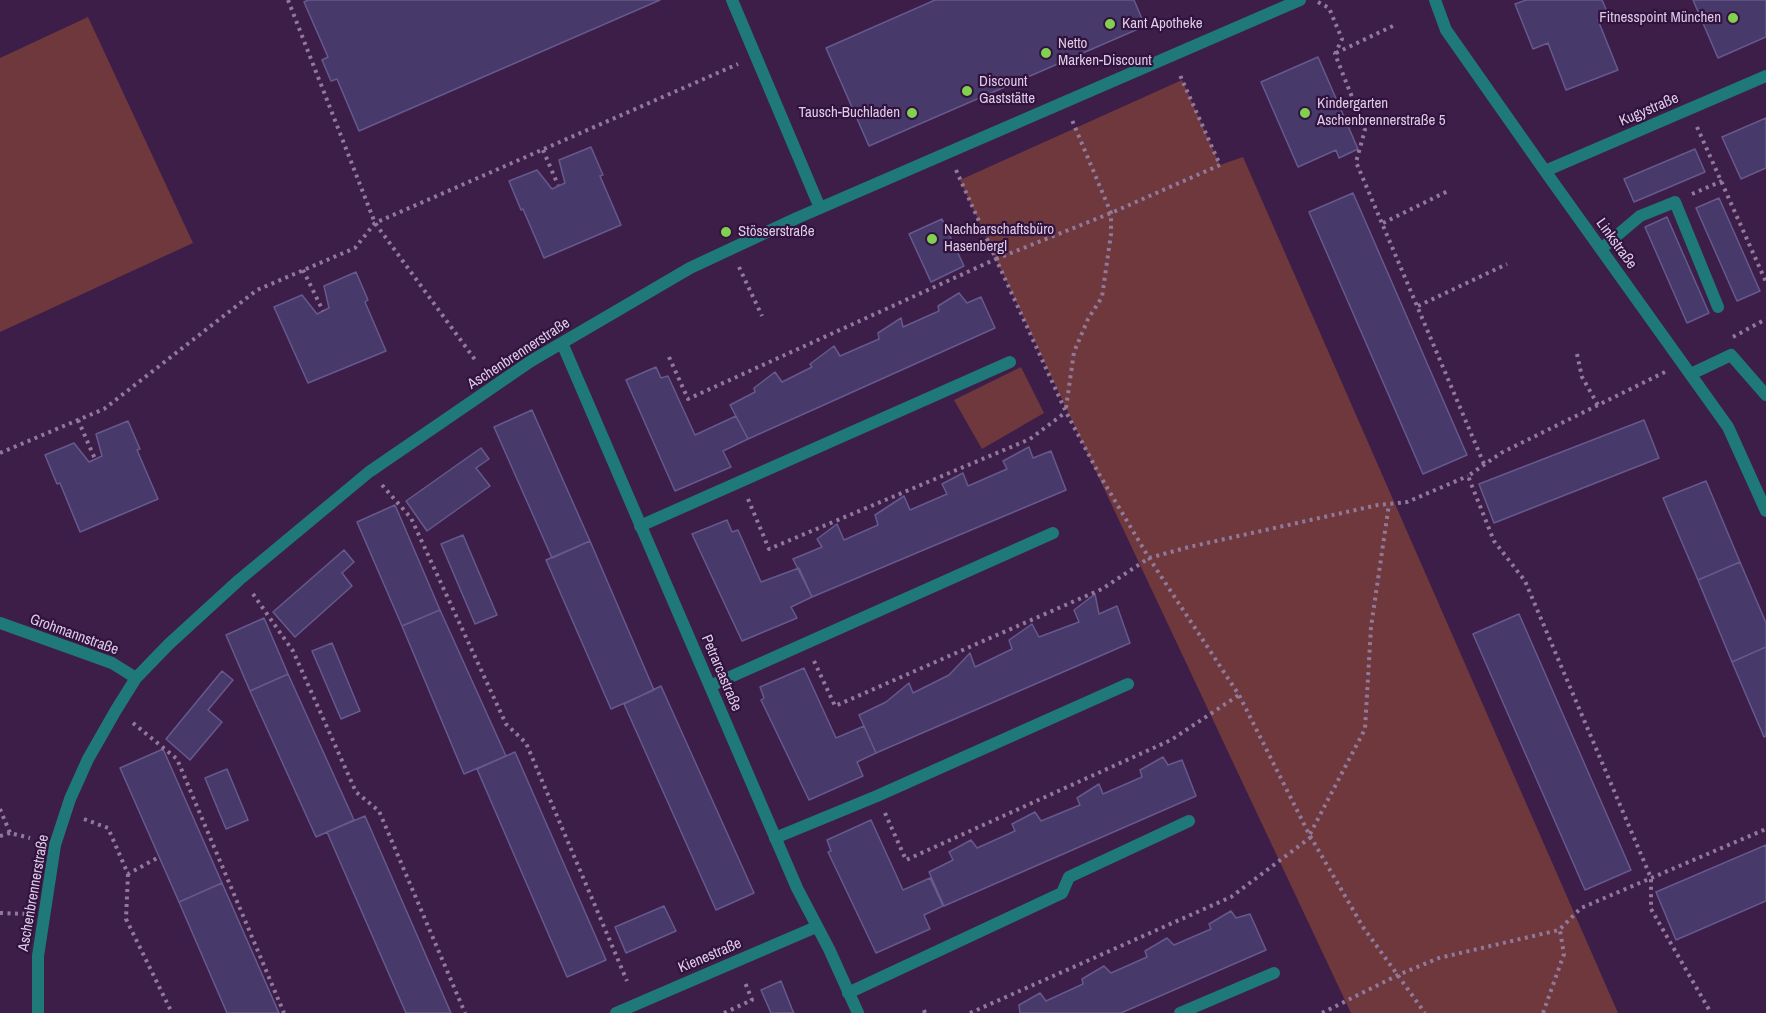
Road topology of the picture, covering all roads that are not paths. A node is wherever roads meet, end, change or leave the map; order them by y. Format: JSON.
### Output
{"nodes":[{"id":1,"x":732,"y":0,"type":"edge"},
{"id":2,"x":1300,"y":0,"type":"edge"},
{"id":3,"x":1435,"y":0,"type":"edge"},
{"id":4,"x":1766,"y":76,"type":"edge"},
{"id":5,"x":1545,"y":171,"type":"junction"},
{"id":6,"x":820,"y":208,"type":"junction"},
{"id":7,"x":1601,"y":249,"type":"junction"},
{"id":8,"x":1718,"y":306,"type":"dead end"},
{"id":9,"x":562,"y":343,"type":"junction"},
{"id":10,"x":1010,"y":362,"type":"dead end"},
{"id":11,"x":1687,"y":368,"type":"junction"},
{"id":12,"x":1766,"y":395,"type":"edge"},
{"id":13,"x":1766,"y":511,"type":"edge"},
{"id":14,"x":640,"y":526,"type":"junction"},
{"id":15,"x":1053,"y":533,"type":"dead end"},
{"id":16,"x":0,"y":623,"type":"edge"},
{"id":17,"x":136,"y":678,"type":"junction"},
{"id":18,"x":1128,"y":684,"type":"dead end"},
{"id":19,"x":710,"y":686,"type":"junction"},
{"id":20,"x":1189,"y":821,"type":"dead end"},
{"id":21,"x":775,"y":838,"type":"junction"},
{"id":22,"x":816,"y":927,"type":"junction"},
{"id":23,"x":1274,"y":973,"type":"dead end"},
{"id":24,"x":848,"y":993,"type":"junction"},
{"id":25,"x":38,"y":1013,"type":"edge"},
{"id":26,"x":616,"y":1013,"type":"edge"},
{"id":27,"x":858,"y":1013,"type":"edge"},
{"id":28,"x":1180,"y":1013,"type":"edge"}],
"edges":[{"from":1,"to":6,"type":"street"},
{"from":2,"to":6,"type":"street","name":"Aschenbrennerstraße"},
{"from":3,"to":5,"type":"street","name":"Linkstraße"},
{"from":4,"to":5,"type":"street","name":"Kugystraße"},
{"from":5,"to":7,"type":"street","name":"Linkstraße"},
{"from":6,"to":9,"type":"street","name":"Aschenbrennerstraße"},
{"from":7,"to":8,"type":"street"},
{"from":7,"to":11,"type":"street","name":"Linkstraße"},
{"from":9,"to":14,"type":"street","name":"Petrarcastraße"},
{"from":9,"to":17,"type":"street","name":"Aschenbrennerstraße"},
{"from":10,"to":14,"type":"street"},
{"from":11,"to":12,"type":"street"},
{"from":11,"to":13,"type":"street","name":"Linkstraße"},
{"from":14,"to":19,"type":"street","name":"Petrarcastraße"},
{"from":15,"to":19,"type":"street"},
{"from":16,"to":17,"type":"street","name":"Grohmannstraße"},
{"from":17,"to":25,"type":"street","name":"Aschenbrennerstraße"},
{"from":18,"to":21,"type":"street"},
{"from":19,"to":21,"type":"street","name":"Petrarcastraße"},
{"from":20,"to":24,"type":"street"},
{"from":21,"to":22,"type":"street","name":"Petrarcastraße"},
{"from":22,"to":24,"type":"street","name":"Petrarcastraße"},
{"from":22,"to":26,"type":"street","name":"Kienestraße"},
{"from":23,"to":28,"type":"street"},
{"from":24,"to":27,"type":"street","name":"Petrarcastraße"}]}
